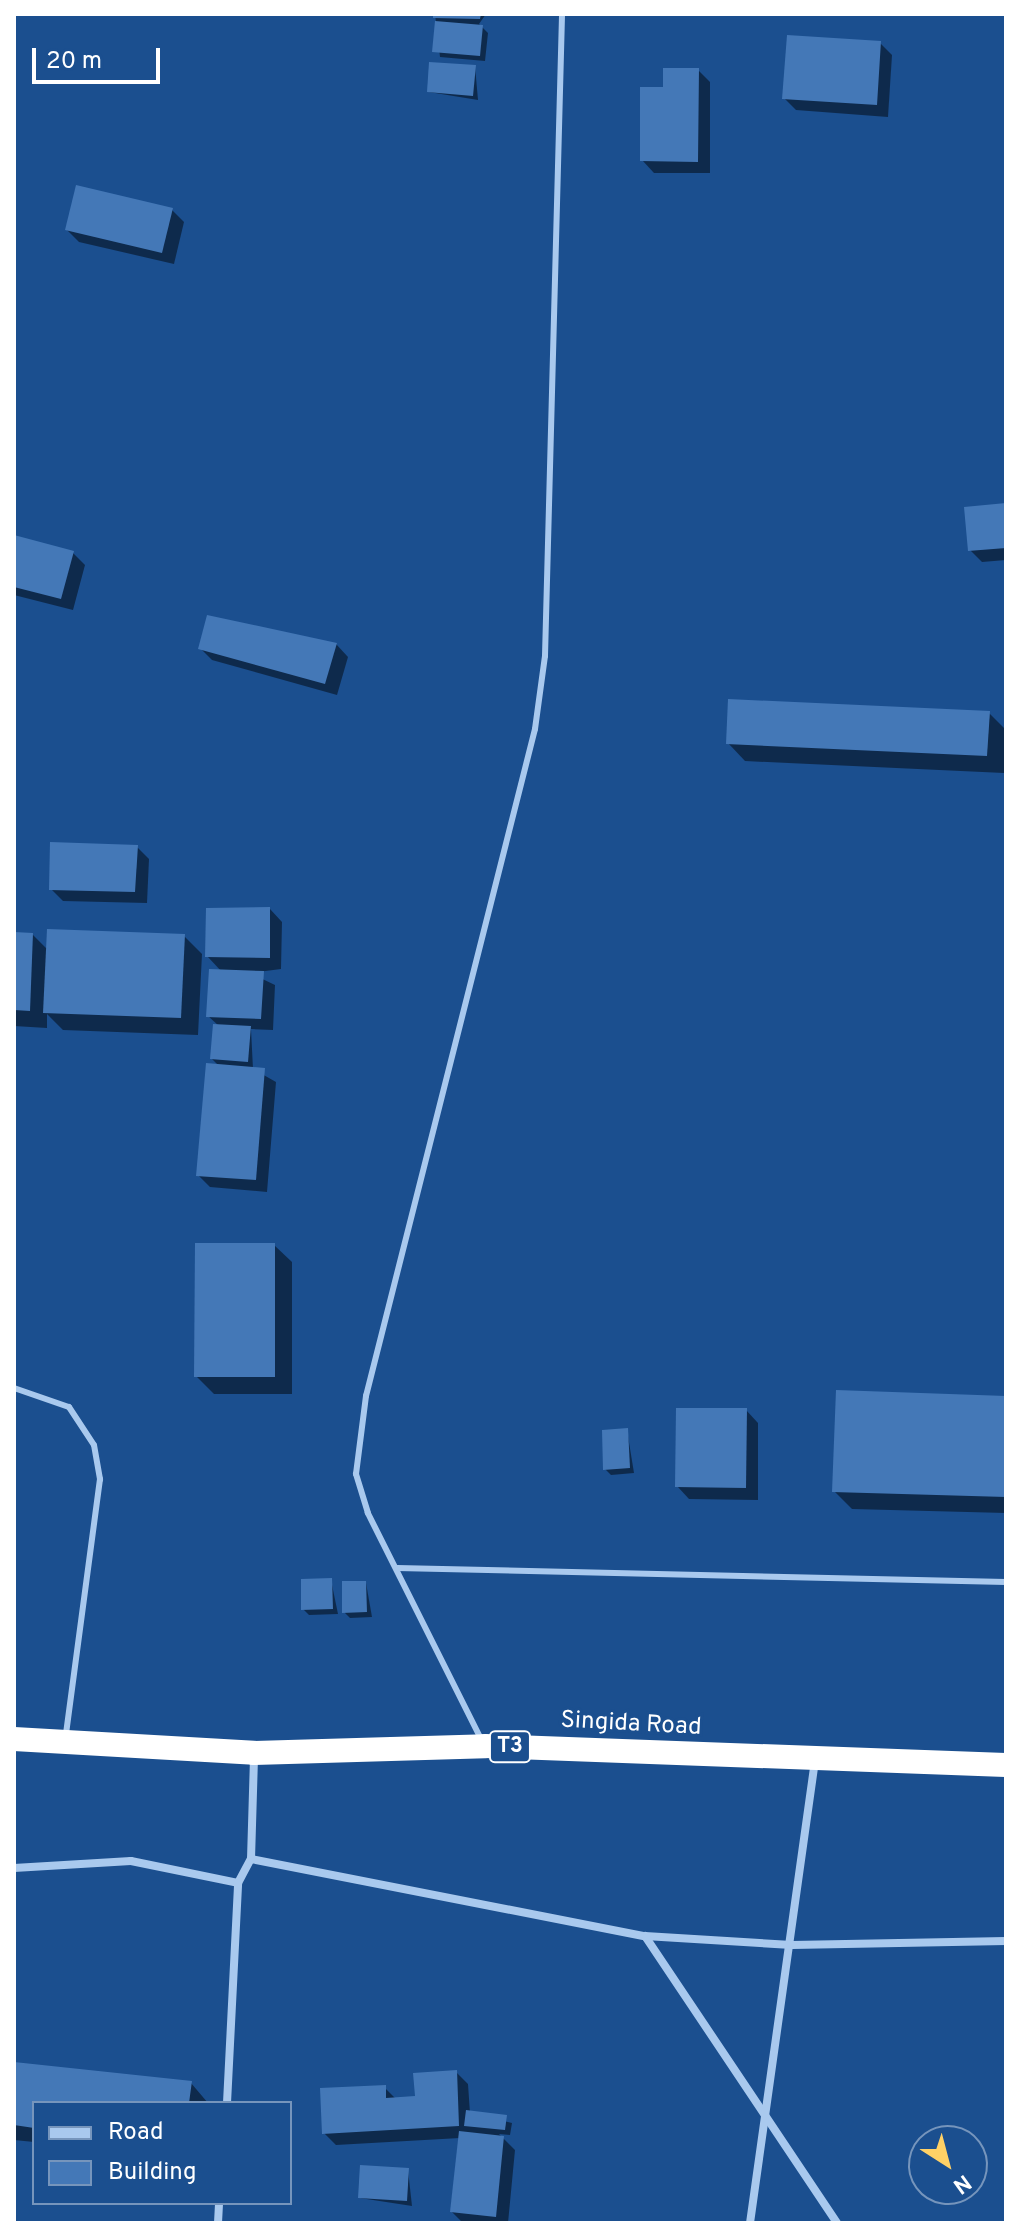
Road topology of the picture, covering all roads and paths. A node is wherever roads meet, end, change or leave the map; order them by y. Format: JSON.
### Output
{"nodes":[{"id":1,"x":562,"y":14,"type":"edge"},
{"id":2,"x":14,"y":1388,"type":"edge"},
{"id":3,"x":397,"y":1568,"type":"junction"},
{"id":4,"x":1006,"y":1582,"type":"edge"},
{"id":5,"x":14,"y":1739,"type":"edge"},
{"id":6,"x":65,"y":1742,"type":"junction"},
{"id":7,"x":485,"y":1746,"type":"junction"},
{"id":8,"x":254,"y":1753,"type":"junction"},
{"id":9,"x":815,"y":1762,"type":"junction"},
{"id":10,"x":1006,"y":1765,"type":"edge"},
{"id":11,"x":251,"y":1859,"type":"junction"},
{"id":12,"x":14,"y":1868,"type":"edge"},
{"id":13,"x":238,"y":1883,"type":"junction"},
{"id":14,"x":645,"y":1936,"type":"junction"},
{"id":15,"x":1006,"y":1941,"type":"edge"},
{"id":16,"x":792,"y":1945,"type":"junction"},
{"id":17,"x":227,"y":2101,"type":"edge"},
{"id":18,"x":762,"y":2113,"type":"junction"},
{"id":19,"x":750,"y":2223,"type":"edge"},
{"id":20,"x":837,"y":2223,"type":"edge"}],
"edges":[{"from":1,"to":3,"type":"lane"},
{"from":2,"to":6,"type":"lane"},
{"from":3,"to":4,"type":"lane"},
{"from":3,"to":7,"type":"lane"},
{"from":5,"to":6,"type":"highway","name":"Singida Road","number":"T3"},
{"from":6,"to":8,"type":"highway","name":"Singida Road","number":"T3"},
{"from":7,"to":8,"type":"highway","name":"Singida Road","number":"T3"},
{"from":7,"to":9,"type":"highway","name":"Singida Road","number":"T3"},
{"from":8,"to":11,"type":"street"},
{"from":9,"to":10,"type":"highway","name":"Singida Road","number":"T3"},
{"from":9,"to":16,"type":"street"},
{"from":11,"to":13,"type":"street"},
{"from":11,"to":14,"type":"street"},
{"from":12,"to":13,"type":"street"},
{"from":13,"to":17,"type":"street"},
{"from":14,"to":16,"type":"street"},
{"from":14,"to":18,"type":"street"},
{"from":15,"to":16,"type":"street"},
{"from":16,"to":18,"type":"street"},
{"from":18,"to":19,"type":"street"},
{"from":18,"to":20,"type":"street"}]}
